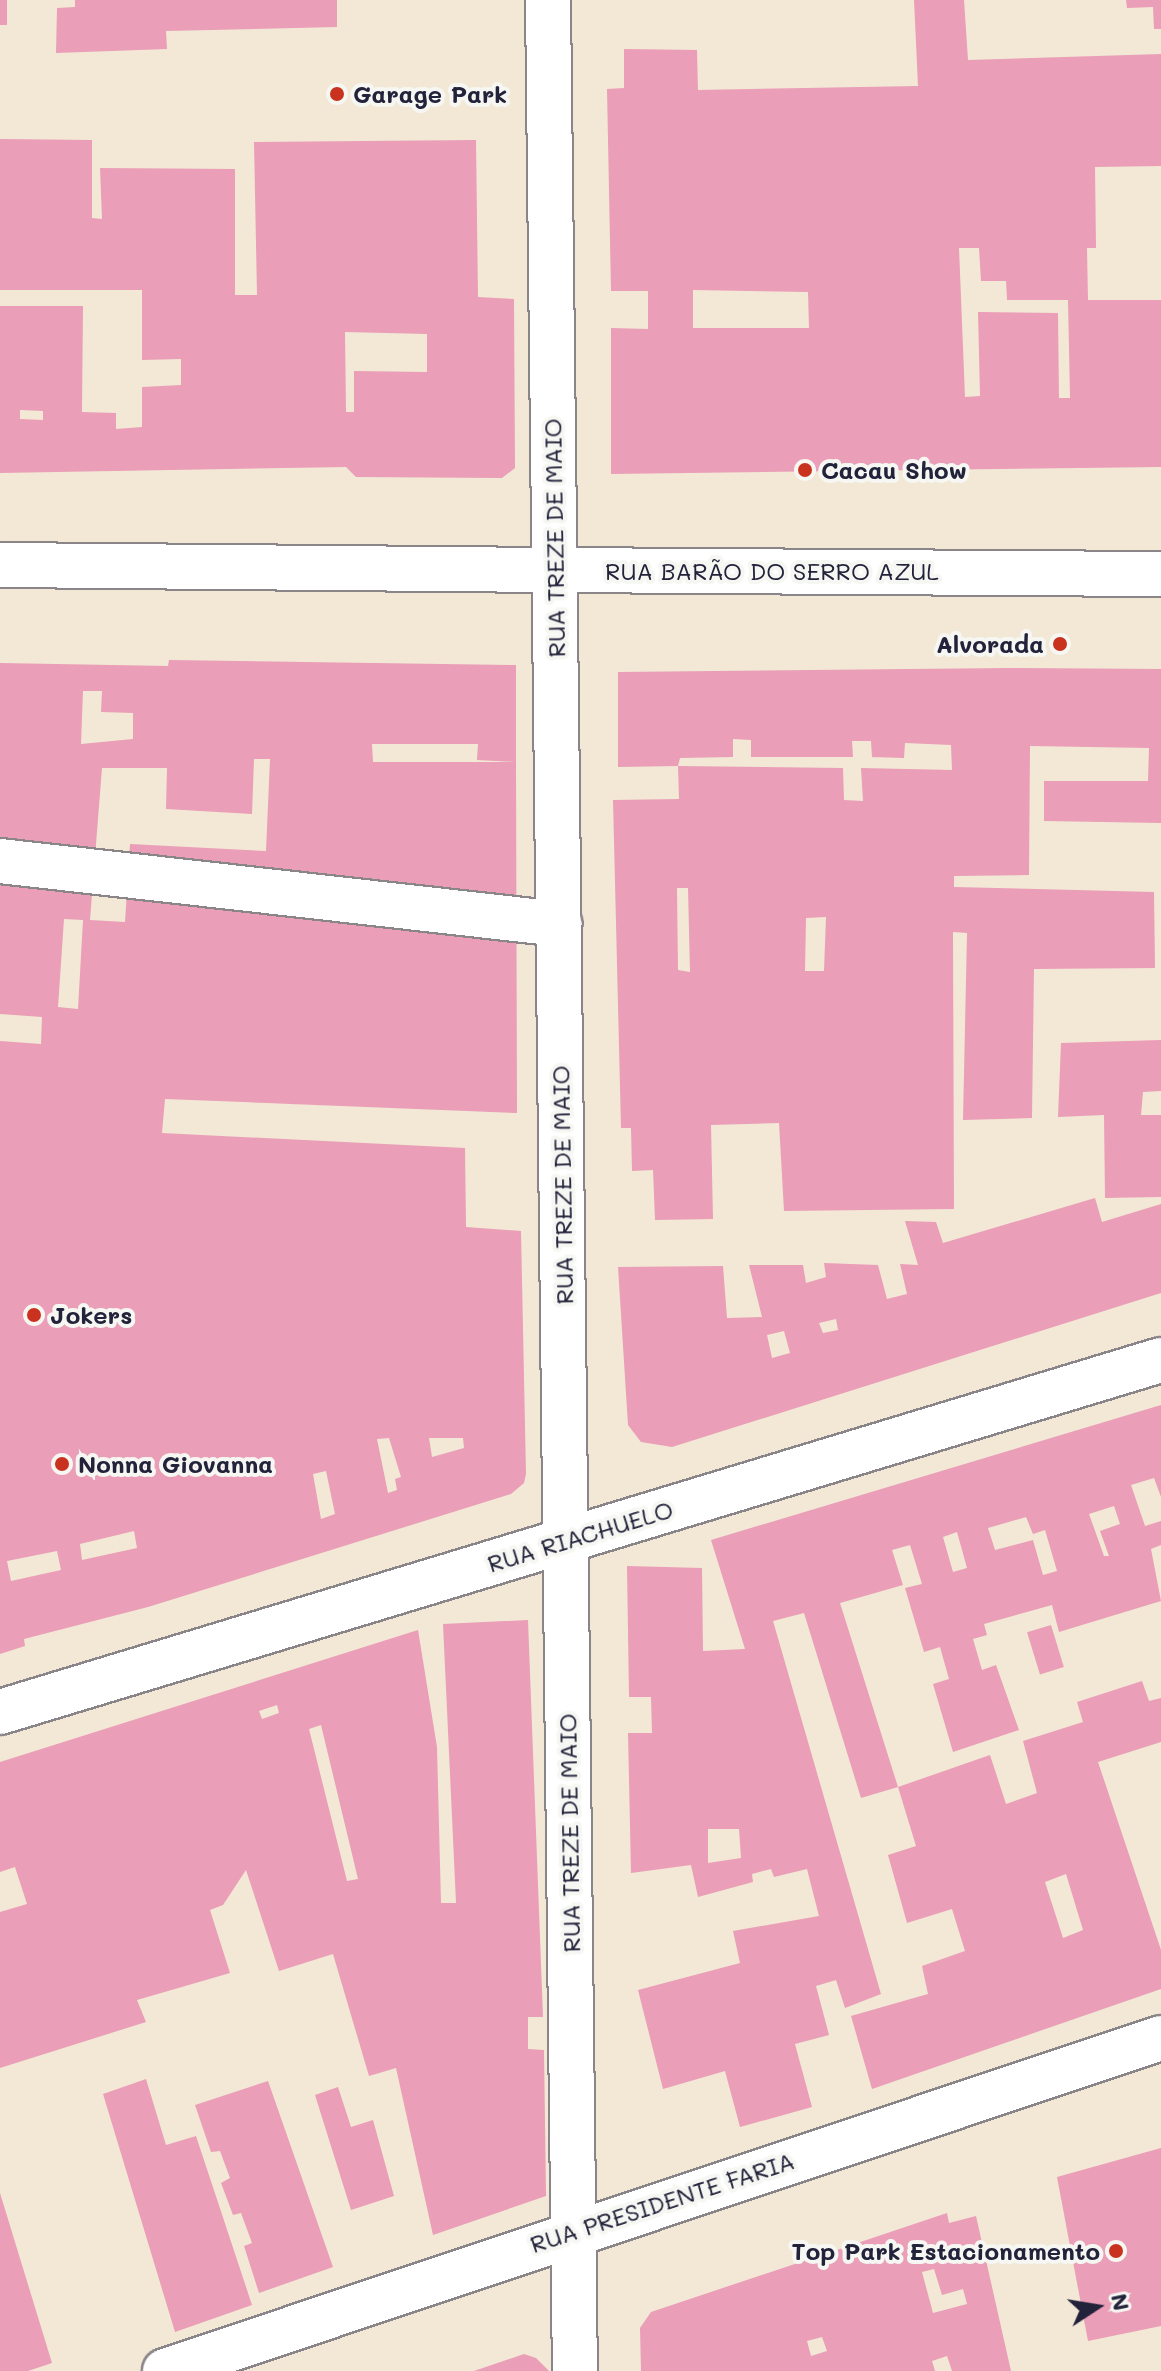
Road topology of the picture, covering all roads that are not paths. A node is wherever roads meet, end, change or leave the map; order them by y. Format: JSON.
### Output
{"nodes":[{"id":1,"x":548,"y":0,"type":"edge"},
{"id":2,"x":0,"y":565,"type":"edge"},
{"id":3,"x":555,"y":570,"type":"junction"},
{"id":4,"x":1161,"y":574,"type":"edge"},
{"id":5,"x":0,"y":861,"type":"edge"},
{"id":6,"x":559,"y":924,"type":"junction"},
{"id":7,"x":1161,"y":1360,"type":"edge"},
{"id":8,"x":566,"y":1540,"type":"junction"},
{"id":9,"x":0,"y":1712,"type":"edge"},
{"id":10,"x":1161,"y":2038,"type":"edge"},
{"id":11,"x":574,"y":2231,"type":"junction"},
{"id":12,"x":165,"y":2371,"type":"edge"},
{"id":13,"x":575,"y":2371,"type":"edge"}],
"edges":[{"from":1,"to":3,"type":"street","name":"RUA TREZE DE MAIO"},
{"from":2,"to":3,"type":"street","name":"RUA BARÃO DO SERRO AZUL"},
{"from":3,"to":4,"type":"street","name":"RUA BARÃO DO SERRO AZUL"},
{"from":3,"to":6,"type":"street","name":"RUA TREZE DE MAIO"},
{"from":5,"to":6,"type":"street"},
{"from":6,"to":8,"type":"street","name":"RUA TREZE DE MAIO"},
{"from":7,"to":8,"type":"street","name":"RUA RIACHUELO"},
{"from":8,"to":9,"type":"street","name":"RUA RIACHUELO"},
{"from":8,"to":11,"type":"street","name":"RUA TREZE DE MAIO"},
{"from":10,"to":11,"type":"street","name":"RUA PRESIDENTE FARIA"},
{"from":11,"to":12,"type":"street","name":"RUA PRESIDENTE FARIA"},
{"from":11,"to":13,"type":"street","name":"RUA TREZE DE MAIO"}]}
